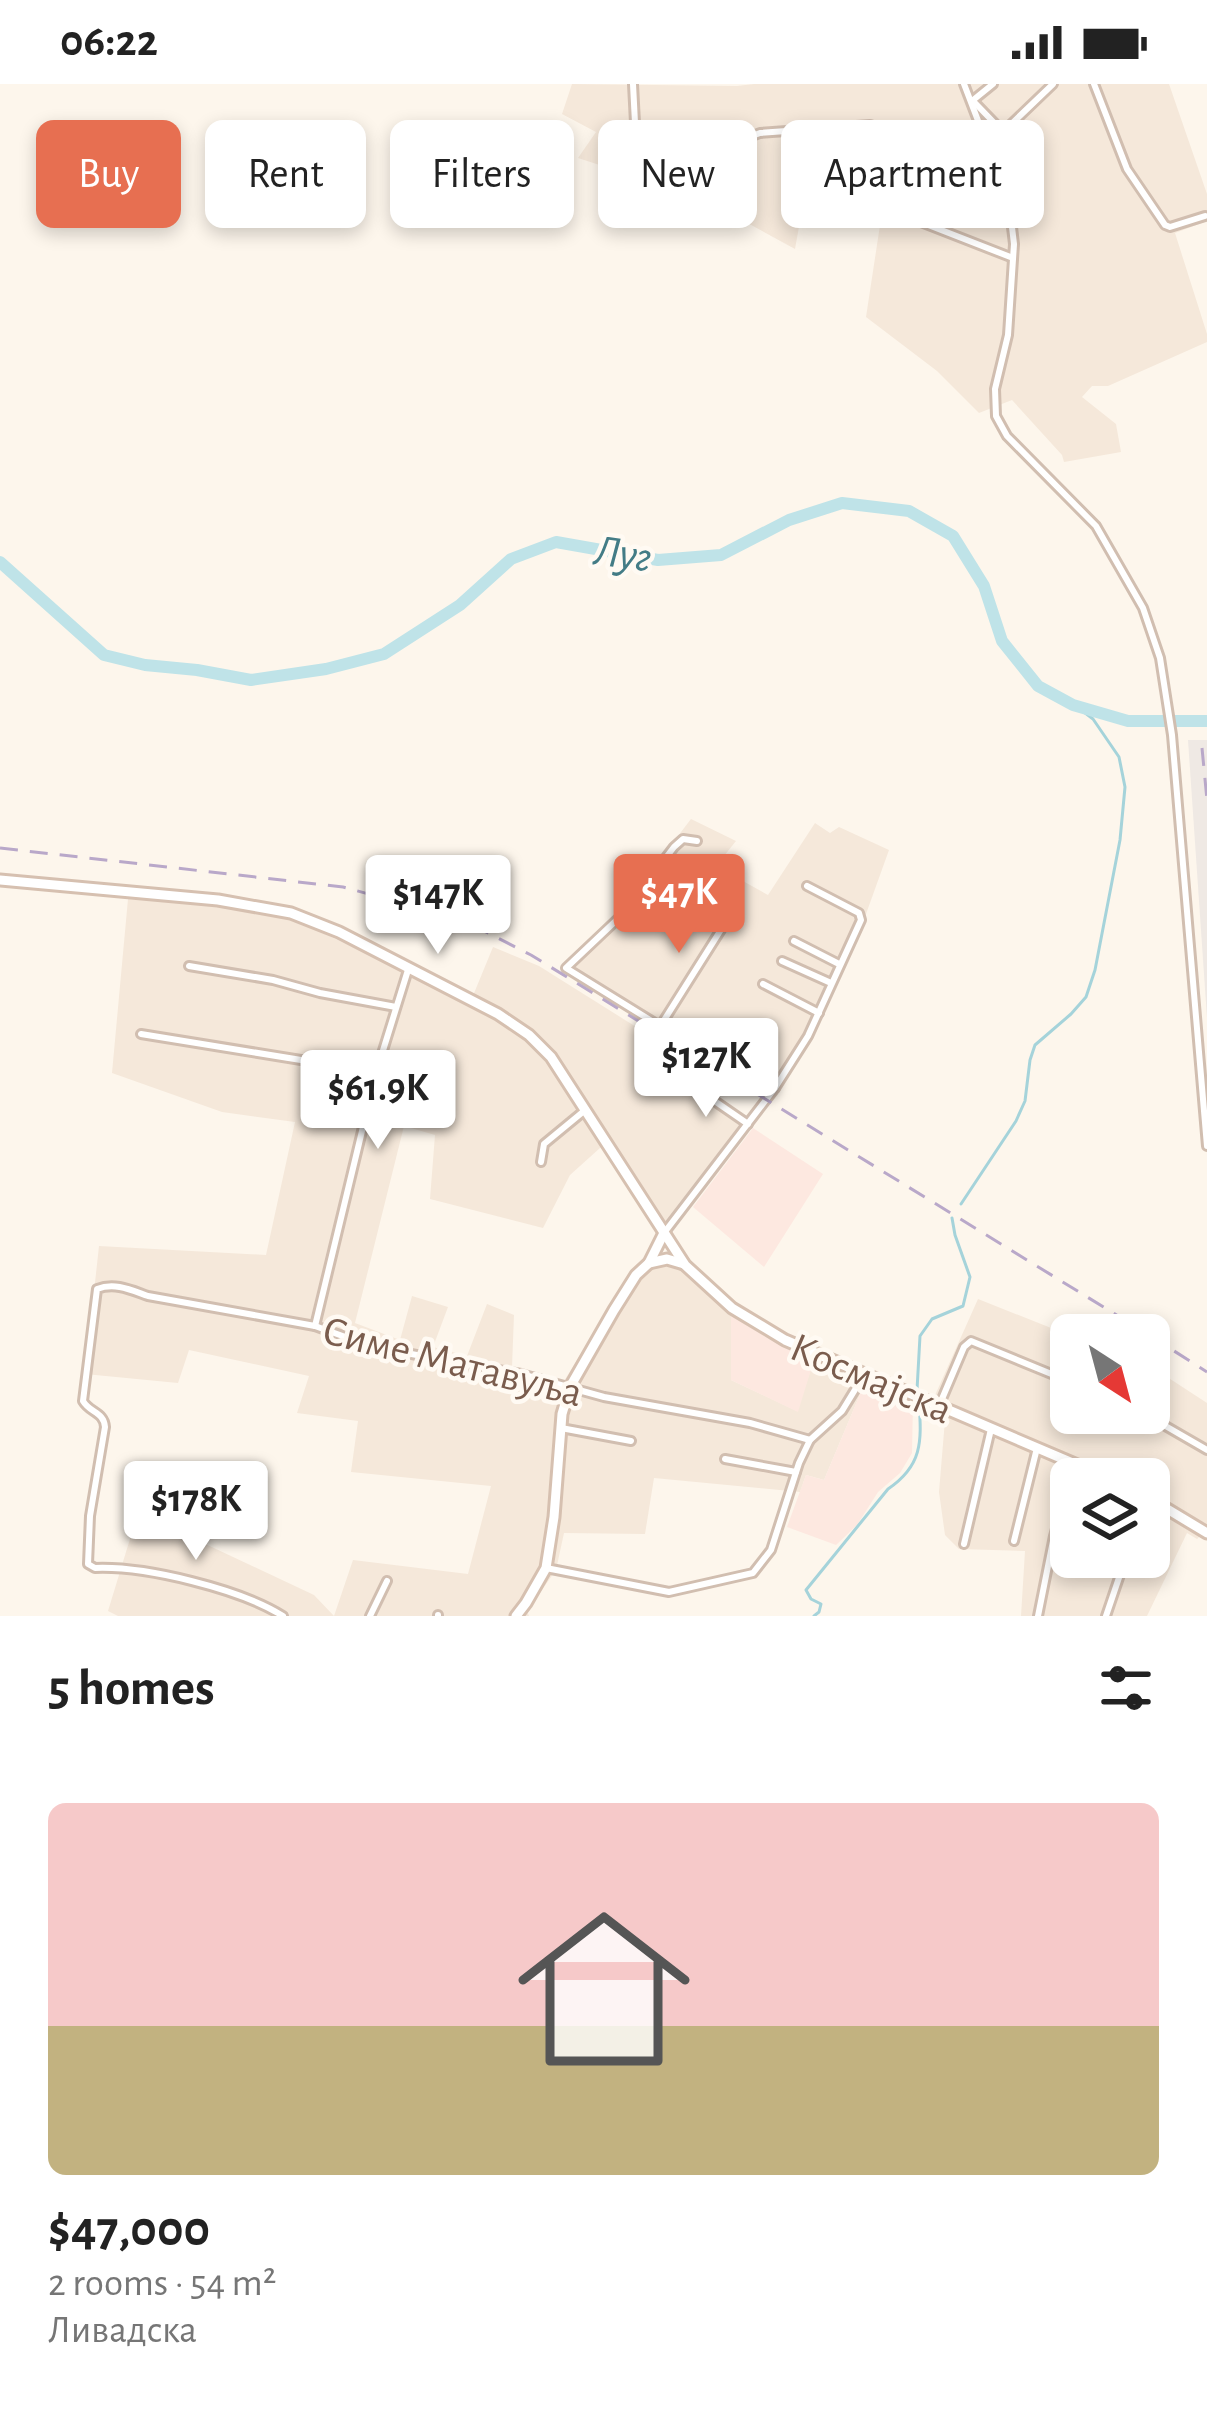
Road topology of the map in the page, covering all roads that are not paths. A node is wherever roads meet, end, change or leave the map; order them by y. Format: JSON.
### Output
{"nodes":[{"id":1,"x":633,"y":84,"type":"edge"},
{"id":2,"x":964,"y":84,"type":"edge"},
{"id":3,"x":993,"y":84,"type":"edge"},
{"id":4,"x":1053,"y":84,"type":"edge"},
{"id":5,"x":1094,"y":84,"type":"edge"},
{"id":6,"x":972,"y":101,"type":"junction"},
{"id":7,"x":979,"y":120,"type":"edge"},
{"id":8,"x":991,"y":120,"type":"edge"},
{"id":9,"x":1016,"y":120,"type":"edge"},
{"id":10,"x":781,"y":131,"type":"edge"},
{"id":11,"x":1205,"y":216,"type":"edge"},
{"id":12,"x":936,"y":228,"type":"edge"},
{"id":13,"x":1013,"y":228,"type":"edge"},
{"id":14,"x":1012,"y":258,"type":"junction"},
{"id":15,"x":698,"y":841,"type":"dead end"},
{"id":16,"x":0,"y":880,"type":"edge"},
{"id":17,"x":807,"y":886,"type":"dead end"},
{"id":18,"x":734,"y":909,"type":"dead end"},
{"id":19,"x":794,"y":940,"type":"dead end"},
{"id":20,"x":782,"y":961,"type":"dead end"},
{"id":21,"x":838,"y":964,"type":"junction"},
{"id":22,"x":189,"y":966,"type":"dead end"},
{"id":23,"x":409,"y":968,"type":"junction"},
{"id":24,"x":831,"y":983,"type":"junction"},
{"id":25,"x":763,"y":984,"type":"dead end"},
{"id":26,"x":396,"y":1006,"type":"junction"},
{"id":27,"x":819,"y":1013,"type":"junction"},
{"id":28,"x":661,"y":1024,"type":"junction"},
{"id":29,"x":141,"y":1034,"type":"dead end"},
{"id":30,"x":376,"y":1072,"type":"junction"},
{"id":31,"x":687,"y":1082,"type":"dead end"},
{"id":32,"x":775,"y":1088,"type":"junction"},
{"id":33,"x":586,"y":1109,"type":"junction"},
{"id":34,"x":748,"y":1124,"type":"junction"},
{"id":35,"x":1207,"y":1145,"type":"edge"},
{"id":36,"x":541,"y":1162,"type":"dead end"},
{"id":37,"x":664,"y":1233,"type":"junction"},
{"id":38,"x":649,"y":1263,"type":"junction"},
{"id":39,"x":686,"y":1265,"type":"junction"},
{"id":40,"x":315,"y":1326,"type":"junction"},
{"id":41,"x":1050,"y":1374,"type":"edge"},
{"id":42,"x":864,"y":1375,"type":"junction"},
{"id":43,"x":570,"y":1387,"type":"junction"},
{"id":44,"x":939,"y":1406,"type":"junction"},
{"id":45,"x":561,"y":1428,"type":"junction"},
{"id":46,"x":991,"y":1429,"type":"junction"},
{"id":47,"x":1170,"y":1429,"type":"edge"},
{"id":48,"x":809,"y":1440,"type":"junction"},
{"id":49,"x":631,"y":1441,"type":"dead end"},
{"id":50,"x":1036,"y":1448,"type":"junction"},
{"id":51,"x":1207,"y":1450,"type":"edge"},
{"id":52,"x":1061,"y":1458,"type":"edge"},
{"id":53,"x":725,"y":1459,"type":"dead end"},
{"id":54,"x":796,"y":1472,"type":"junction"},
{"id":55,"x":1170,"y":1511,"type":"edge"},
{"id":56,"x":1206,"y":1532,"type":"edge"},
{"id":57,"x":1014,"y":1541,"type":"dead end"},
{"id":58,"x":964,"y":1544,"type":"dead end"},
{"id":59,"x":1050,"y":1562,"type":"edge"},
{"id":60,"x":546,"y":1568,"type":"junction"},
{"id":61,"x":1119,"y":1578,"type":"edge"},
{"id":62,"x":387,"y":1581,"type":"dead end"},
{"id":63,"x":518,"y":1615,"type":"edge"},
{"id":64,"x":283,"y":1616,"type":"edge"},
{"id":65,"x":370,"y":1616,"type":"edge"},
{"id":66,"x":1038,"y":1616,"type":"edge"},
{"id":67,"x":1106,"y":1616,"type":"edge"}],
"edges":[{"from":1,"to":10,"type":"street"},
{"from":2,"to":6,"type":"street"},
{"from":3,"to":6,"type":"street"},
{"from":4,"to":9,"type":"street"},
{"from":5,"to":11,"type":"street"},
{"from":6,"to":7,"type":"street"},
{"from":6,"to":8,"type":"street"},
{"from":12,"to":14,"type":"street"},
{"from":13,"to":14,"type":"street"},
{"from":14,"to":35,"type":"street"},
{"from":15,"to":28,"type":"street"},
{"from":16,"to":23,"type":"main road","name":"Космајска"},
{"from":17,"to":21,"type":"street"},
{"from":18,"to":28,"type":"street"},
{"from":19,"to":21,"type":"street"},
{"from":20,"to":24,"type":"street"},
{"from":21,"to":24,"type":"street"},
{"from":22,"to":26,"type":"street"},
{"from":23,"to":26,"type":"street"},
{"from":23,"to":33,"type":"main road","name":"Космајска"},
{"from":24,"to":27,"type":"street"},
{"from":25,"to":27,"type":"street"},
{"from":26,"to":30,"type":"street"},
{"from":27,"to":32,"type":"street"},
{"from":28,"to":32,"type":"street"},
{"from":29,"to":30,"type":"street"},
{"from":30,"to":40,"type":"street"},
{"from":31,"to":34,"type":"street"},
{"from":32,"to":34,"type":"street"},
{"from":33,"to":36,"type":"street"},
{"from":33,"to":37,"type":"main road","name":"Космајска"},
{"from":34,"to":37,"type":"street"},
{"from":37,"to":38,"type":"main road"},
{"from":37,"to":39,"type":"main road","name":"Космајска"},
{"from":38,"to":39,"type":"main road"},
{"from":38,"to":43,"type":"main road"},
{"from":39,"to":42,"type":"main road","name":"Космајска"},
{"from":40,"to":43,"type":"street","name":"Симе Матавуља"},
{"from":40,"to":64,"type":"street","name":"Симе Матавуља"},
{"from":41,"to":44,"type":"street"},
{"from":42,"to":44,"type":"main road","name":"Космајска"},
{"from":42,"to":48,"type":"street"},
{"from":43,"to":45,"type":"main road"},
{"from":43,"to":48,"type":"street","name":"Симе Матавуља"},
{"from":44,"to":46,"type":"main road","name":"Космајска"},
{"from":45,"to":49,"type":"street"},
{"from":45,"to":60,"type":"main road"},
{"from":46,"to":50,"type":"main road","name":"Космајска"},
{"from":46,"to":58,"type":"street"},
{"from":47,"to":51,"type":"street"},
{"from":48,"to":54,"type":"street"},
{"from":50,"to":52,"type":"main road","name":"Космајска"},
{"from":50,"to":57,"type":"street"},
{"from":53,"to":54,"type":"street"},
{"from":54,"to":60,"type":"street"},
{"from":55,"to":56,"type":"main road"},
{"from":59,"to":66,"type":"street"},
{"from":60,"to":63,"type":"main road"},
{"from":61,"to":67,"type":"street"},
{"from":62,"to":65,"type":"street"}]}
